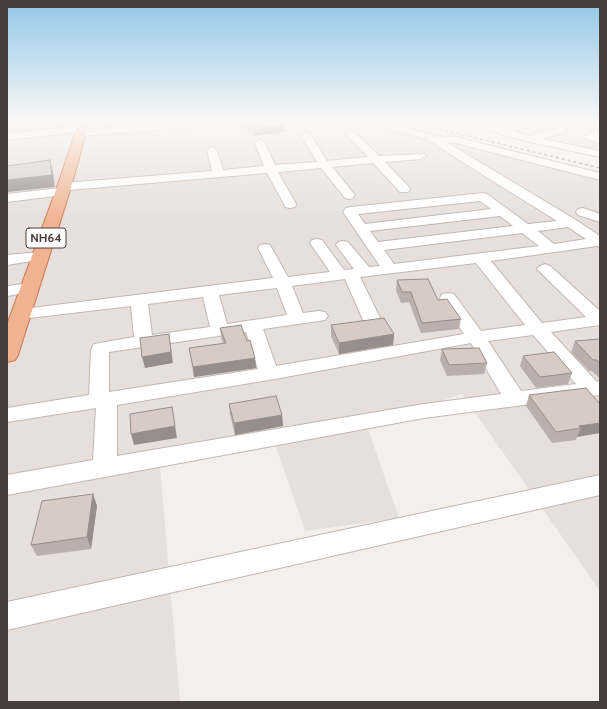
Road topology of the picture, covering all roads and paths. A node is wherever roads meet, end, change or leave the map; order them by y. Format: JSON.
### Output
{"nodes":[{"id":1,"x":75,"y":155,"type":"edge"},
{"id":2,"x":213,"y":155,"type":"edge"},
{"id":3,"x":265,"y":155,"type":"edge"},
{"id":4,"x":318,"y":155,"type":"edge"},
{"id":5,"x":372,"y":155,"type":"edge"},
{"id":6,"x":459,"y":155,"type":"edge"},
{"id":7,"x":515,"y":155,"type":"edge"},
{"id":8,"x":421,"y":156,"type":"dead end"},
{"id":9,"x":377,"y":160,"type":"junction"},
{"id":10,"x":324,"y":164,"type":"junction"},
{"id":11,"x":271,"y":169,"type":"junction"},
{"id":12,"x":218,"y":174,"type":"junction"},
{"id":13,"x":600,"y":177,"type":"edge"},
{"id":14,"x":64,"y":189,"type":"junction"},
{"id":15,"x":404,"y":189,"type":"dead end"},
{"id":16,"x":349,"y":195,"type":"dead end"},
{"id":17,"x":7,"y":198,"type":"edge"},
{"id":18,"x":290,"y":204,"type":"dead end"},
{"id":19,"x":502,"y":212,"type":"junction"},
{"id":20,"x":582,"y":212,"type":"dead end"},
{"id":21,"x":600,"y":218,"type":"edge"},
{"id":22,"x":571,"y":223,"type":"junction"},
{"id":23,"x":362,"y":228,"type":"junction"},
{"id":24,"x":527,"y":230,"type":"junction"},
{"id":25,"x":599,"y":242,"type":"edge"},
{"id":26,"x":318,"y":243,"type":"dead end"},
{"id":27,"x":343,"y":245,"type":"dead end"},
{"id":28,"x":375,"y":247,"type":"junction"},
{"id":29,"x":265,"y":248,"type":"dead end"},
{"id":30,"x":551,"y":248,"type":"junction"},
{"id":31,"x":40,"y":256,"type":"junction"},
{"id":32,"x":480,"y":258,"type":"junction"},
{"id":33,"x":7,"y":260,"type":"edge"},
{"id":34,"x":390,"y":269,"type":"junction"},
{"id":35,"x":545,"y":269,"type":"dead end"},
{"id":36,"x":352,"y":274,"type":"junction"},
{"id":37,"x":283,"y":282,"type":"junction"},
{"id":38,"x":30,"y":288,"type":"junction"},
{"id":39,"x":7,"y":291,"type":"edge"},
{"id":40,"x":210,"y":291,"type":"junction"},
{"id":41,"x":448,"y":298,"type":"edge"},
{"id":42,"x":140,"y":300,"type":"junction"},
{"id":43,"x":21,"y":314,"type":"junction"},
{"id":44,"x":319,"y":316,"type":"dead end"},
{"id":45,"x":297,"y":319,"type":"junction"},
{"id":46,"x":372,"y":320,"type":"edge"},
{"id":47,"x":600,"y":320,"type":"edge"},
{"id":48,"x":253,"y":325,"type":"junction"},
{"id":49,"x":538,"y":329,"type":"junction"},
{"id":50,"x":220,"y":330,"type":"junction"},
{"id":51,"x":476,"y":337,"type":"junction"},
{"id":52,"x":144,"y":342,"type":"junction"},
{"id":53,"x":9,"y":344,"type":"edge"},
{"id":54,"x":269,"y":374,"type":"junction"},
{"id":55,"x":596,"y":389,"type":"edge"},
{"id":56,"x":515,"y":399,"type":"junction"},
{"id":57,"x":103,"y":400,"type":"junction"},
{"id":58,"x":7,"y":415,"type":"edge"},
{"id":59,"x":105,"y":467,"type":"junction"},
{"id":60,"x":7,"y":485,"type":"edge"},
{"id":61,"x":600,"y":485,"type":"edge"},
{"id":62,"x":7,"y":616,"type":"edge"}],
"edges":[{"from":1,"to":14,"type":"highway","number":"NH64"},
{"from":2,"to":12,"type":"street"},
{"from":3,"to":11,"type":"street"},
{"from":4,"to":10,"type":"street"},
{"from":5,"to":9,"type":"street"},
{"from":6,"to":22,"type":"street"},
{"from":7,"to":13,"type":"street"},
{"from":8,"to":9,"type":"street"},
{"from":9,"to":10,"type":"street"},
{"from":9,"to":15,"type":"street"},
{"from":10,"to":11,"type":"street"},
{"from":10,"to":16,"type":"street"},
{"from":11,"to":12,"type":"street"},
{"from":11,"to":18,"type":"street"},
{"from":12,"to":14,"type":"street"},
{"from":14,"to":17,"type":"street"},
{"from":14,"to":31,"type":"highway","number":"NH64"},
{"from":19,"to":23,"type":"street"},
{"from":19,"to":23,"type":"street"},
{"from":19,"to":24,"type":"street"},
{"from":20,"to":21,"type":"street"},
{"from":22,"to":24,"type":"street"},
{"from":22,"to":25,"type":"street"},
{"from":23,"to":28,"type":"street"},
{"from":24,"to":28,"type":"street"},
{"from":24,"to":30,"type":"street"},
{"from":25,"to":30,"type":"street"},
{"from":26,"to":36,"type":"street"},
{"from":27,"to":36,"type":"street"},
{"from":28,"to":34,"type":"street"},
{"from":29,"to":37,"type":"street"},
{"from":30,"to":32,"type":"street"},
{"from":31,"to":33,"type":"street"},
{"from":31,"to":38,"type":"highway","number":"NH64"},
{"from":32,"to":34,"type":"street"},
{"from":32,"to":49,"type":"street"},
{"from":34,"to":36,"type":"street"},
{"from":35,"to":47,"type":"street"},
{"from":36,"to":37,"type":"street"},
{"from":36,"to":46,"type":"street"},
{"from":37,"to":40,"type":"street"},
{"from":37,"to":45,"type":"street"},
{"from":38,"to":39,"type":"street"},
{"from":38,"to":43,"type":"highway","number":"NH64"},
{"from":40,"to":42,"type":"street"},
{"from":40,"to":50,"type":"street"},
{"from":41,"to":51,"type":"street"},
{"from":42,"to":43,"type":"street"},
{"from":42,"to":52,"type":"street"},
{"from":43,"to":53,"type":"highway","number":"NH64"},
{"from":44,"to":45,"type":"street"},
{"from":45,"to":48,"type":"street"},
{"from":47,"to":49,"type":"street"},
{"from":48,"to":50,"type":"street"},
{"from":48,"to":54,"type":"street"},
{"from":49,"to":51,"type":"street"},
{"from":49,"to":55,"type":"street"},
{"from":50,"to":52,"type":"street"},
{"from":51,"to":54,"type":"street"},
{"from":51,"to":56,"type":"street"},
{"from":52,"to":57,"type":"street"},
{"from":54,"to":57,"type":"street"},
{"from":55,"to":56,"type":"street"},
{"from":56,"to":59,"type":"street"},
{"from":57,"to":58,"type":"street"},
{"from":57,"to":59,"type":"street"},
{"from":59,"to":60,"type":"street"},
{"from":61,"to":62,"type":"street"}]}
